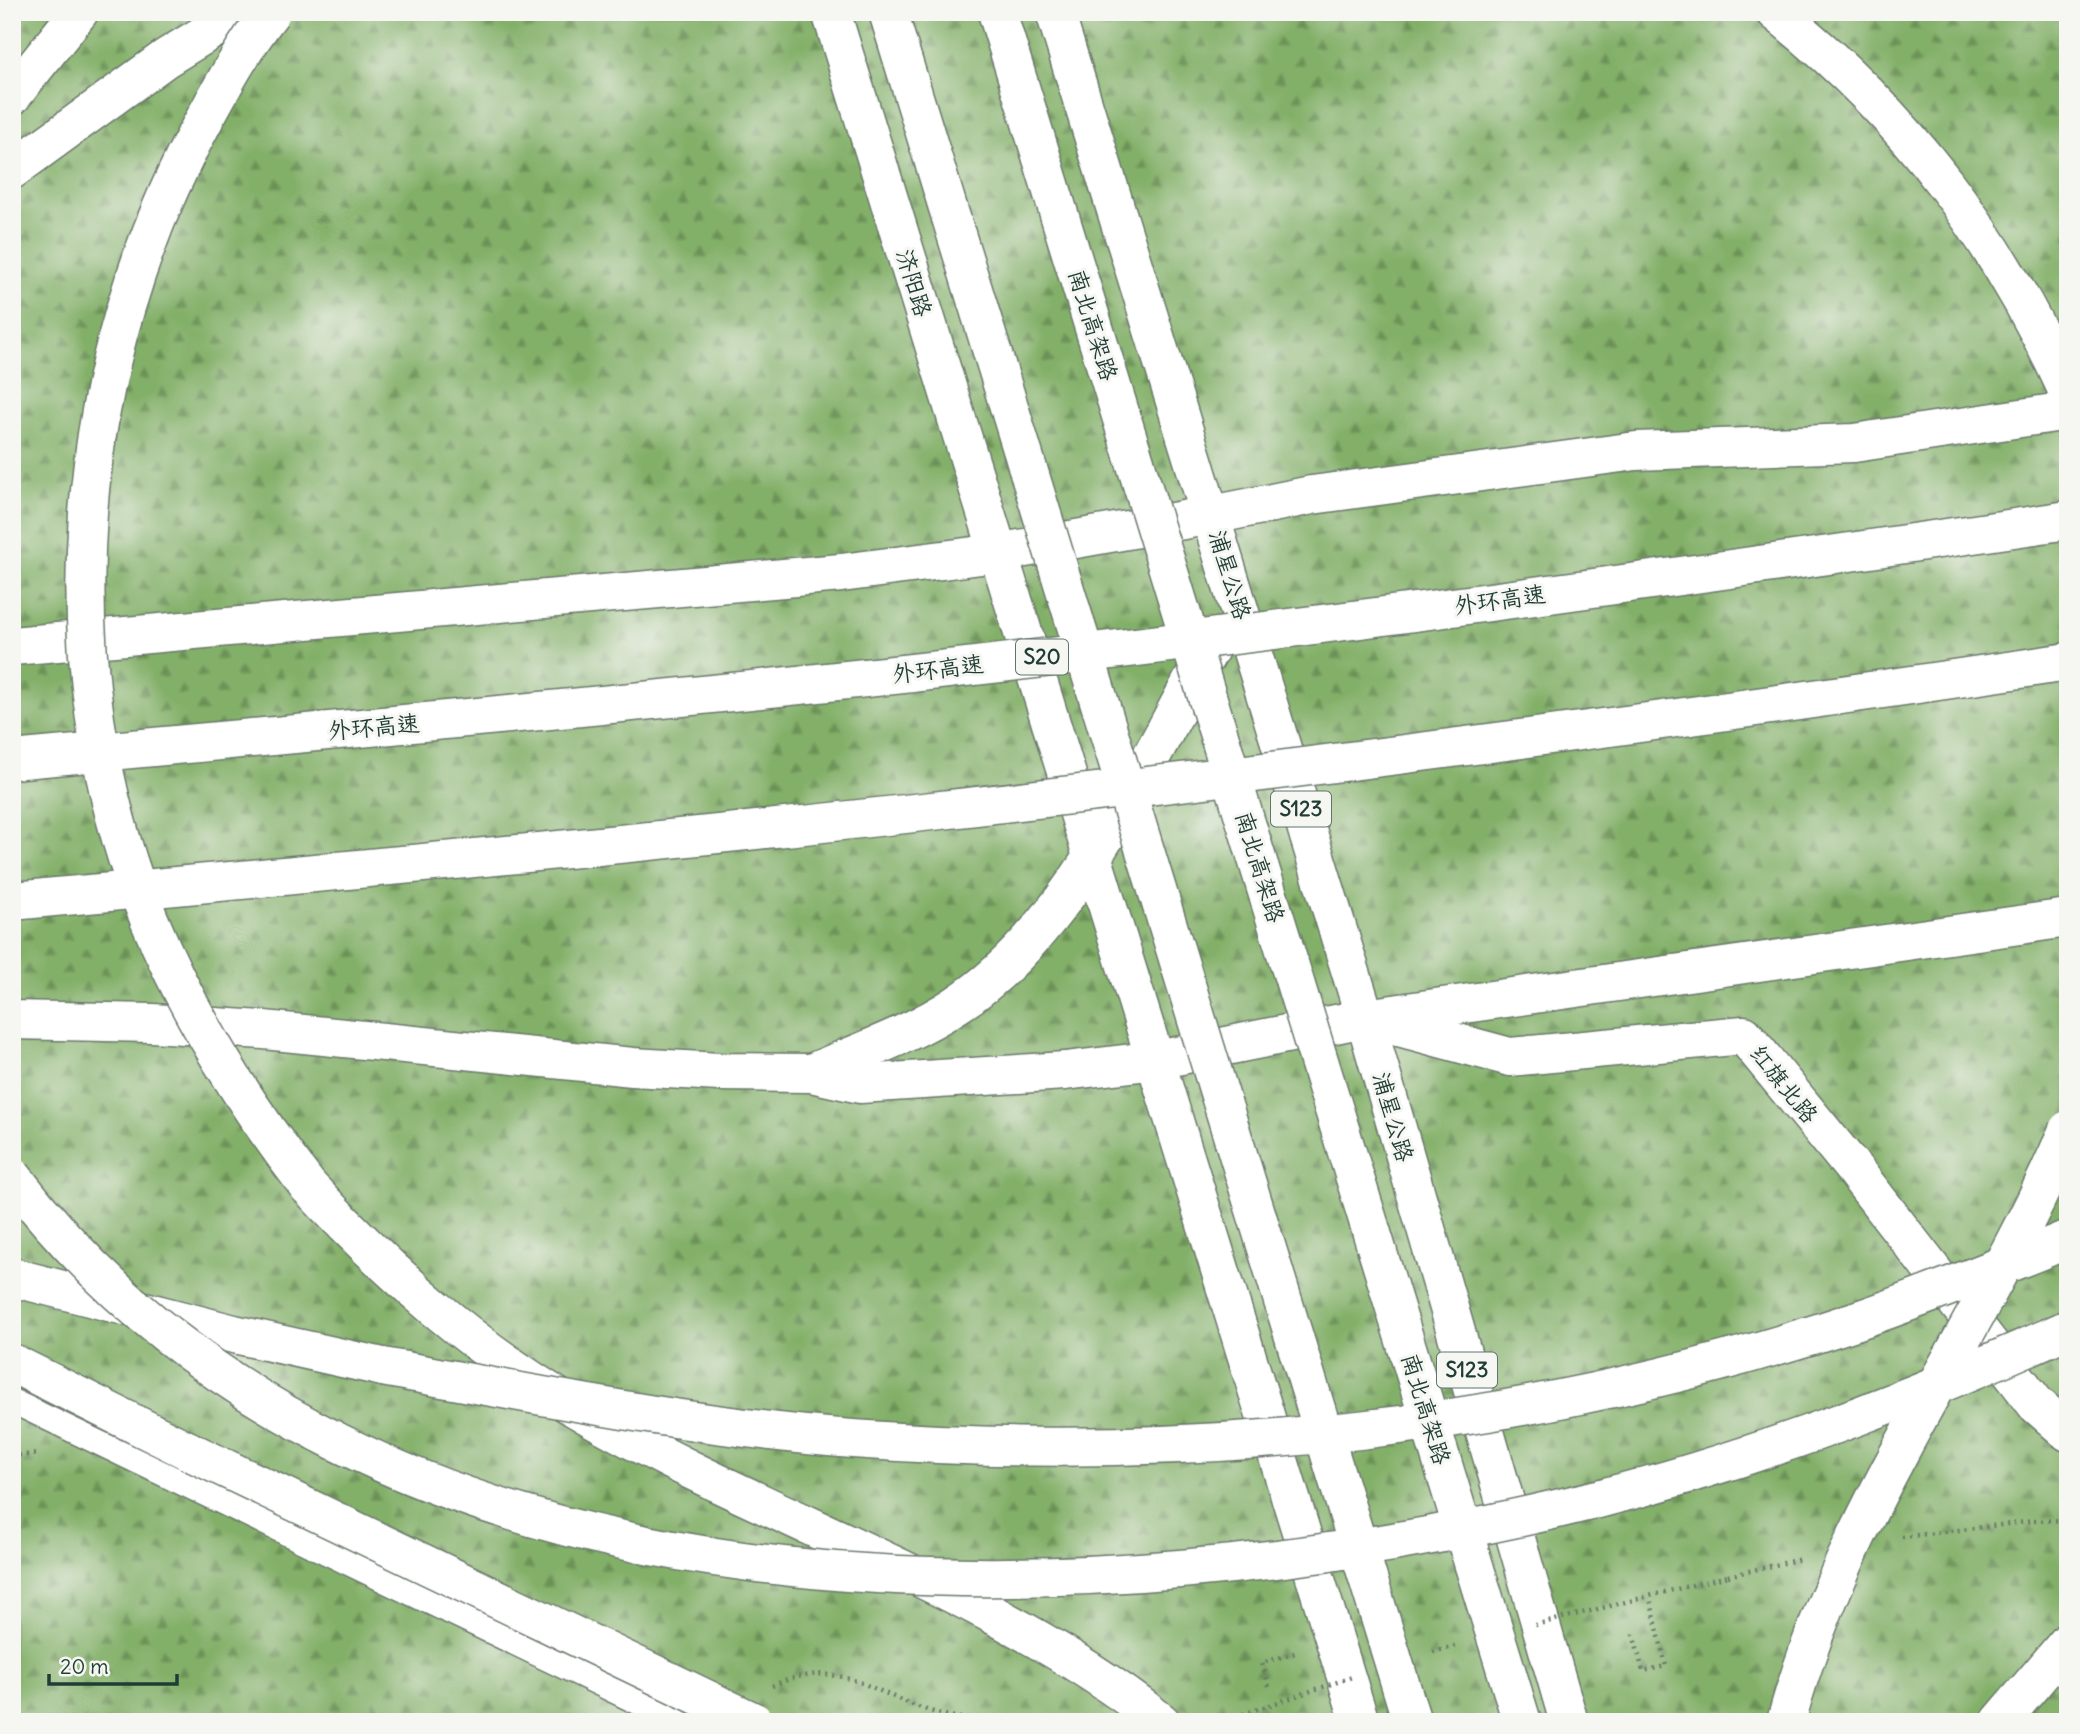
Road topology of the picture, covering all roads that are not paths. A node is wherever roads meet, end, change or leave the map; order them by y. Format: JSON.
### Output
{"nodes":[{"id":1,"x":79,"y":12,"type":"edge"},
{"id":2,"x":241,"y":12,"type":"edge"},
{"id":3,"x":271,"y":12,"type":"edge"},
{"id":4,"x":831,"y":12,"type":"edge"},
{"id":5,"x":888,"y":12,"type":"edge"},
{"id":6,"x":997,"y":12,"type":"edge"},
{"id":7,"x":1055,"y":12,"type":"edge"},
{"id":8,"x":1776,"y":12,"type":"edge"},
{"id":9,"x":12,"y":96,"type":"edge"},
{"id":10,"x":12,"y":170,"type":"edge"},
{"id":11,"x":2068,"y":393,"type":"edge"},
{"id":12,"x":2068,"y":411,"type":"edge"},
{"id":13,"x":1212,"y":515,"type":"junction"},
{"id":14,"x":2068,"y":520,"type":"edge"},
{"id":15,"x":997,"y":553,"type":"junction"},
{"id":16,"x":1237,"y":600,"type":"junction"},
{"id":17,"x":12,"y":646,"type":"edge"},
{"id":18,"x":2068,"y":662,"type":"edge"},
{"id":19,"x":12,"y":760,"type":"edge"},
{"id":20,"x":1093,"y":856,"type":"junction"},
{"id":21,"x":12,"y":901,"type":"edge"},
{"id":22,"x":2068,"y":918,"type":"edge"},
{"id":23,"x":1365,"y":1018,"type":"junction"},
{"id":24,"x":12,"y":1020,"type":"edge"},
{"id":25,"x":1157,"y":1060,"type":"junction"},
{"id":26,"x":811,"y":1073,"type":"junction"},
{"id":27,"x":2068,"y":1130,"type":"edge"},
{"id":28,"x":12,"y":1176,"type":"edge"},
{"id":29,"x":2068,"y":1239,"type":"edge"},
{"id":30,"x":12,"y":1277,"type":"edge"},
{"id":31,"x":2068,"y":1329,"type":"edge"},
{"id":32,"x":12,"y":1363,"type":"edge"},
{"id":33,"x":12,"y":1401,"type":"edge"},
{"id":34,"x":2068,"y":1432,"type":"edge"},
{"id":35,"x":2068,"y":1642,"type":"edge"},
{"id":36,"x":758,"y":1706,"type":"edge"},
{"id":37,"x":679,"y":1722,"type":"edge"},
{"id":38,"x":1161,"y":1722,"type":"edge"},
{"id":39,"x":1360,"y":1722,"type":"edge"},
{"id":40,"x":1412,"y":1722,"type":"edge"},
{"id":41,"x":1522,"y":1722,"type":"edge"},
{"id":42,"x":1569,"y":1722,"type":"edge"},
{"id":43,"x":1786,"y":1722,"type":"edge"},
{"id":44,"x":2000,"y":1722,"type":"edge"}],
"edges":[{"from":1,"to":9,"type":"main road"},
{"from":2,"to":10,"type":"main road"},
{"from":3,"to":38,"type":"main road","bridge":true},
{"from":4,"to":15,"type":"main road","name":"济阳路"},
{"from":5,"to":40,"type":"main road","bridge":true},
{"from":6,"to":41,"type":"main road","name":"南北高架路","bridge":true},
{"from":7,"to":13,"type":"main road"},
{"from":8,"to":11,"type":"main road"},
{"from":12,"to":13,"type":"main road"},
{"from":13,"to":15,"type":"main road"},
{"from":13,"to":16,"type":"main road","name":"浦星公路","number":"S123"},
{"from":14,"to":19,"type":"main road","name":"外环高速","number":"S20","bridge":true},
{"from":15,"to":17,"type":"main road"},
{"from":15,"to":20,"type":"main road"},
{"from":16,"to":20,"type":"main road"},
{"from":16,"to":23,"type":"main road","name":"浦星公路","number":"S123"},
{"from":18,"to":21,"type":"main road","bridge":true},
{"from":20,"to":25,"type":"main road"},
{"from":20,"to":26,"type":"main road"},
{"from":22,"to":23,"type":"main road"},
{"from":23,"to":25,"type":"main road"},
{"from":23,"to":34,"type":"main road","name":"红旗北路"},
{"from":23,"to":42,"type":"main road","name":"浦星公路","number":"S123"},
{"from":24,"to":26,"type":"main road"},
{"from":25,"to":26,"type":"main road"},
{"from":25,"to":39,"type":"main road"},
{"from":27,"to":43,"type":"main road","bridge":true},
{"from":28,"to":31,"type":"main road","bridge":true},
{"from":29,"to":30,"type":"main road","bridge":true},
{"from":32,"to":36,"type":"main road","bridge":true},
{"from":33,"to":37,"type":"lane"},
{"from":35,"to":44,"type":"main road"}]}
